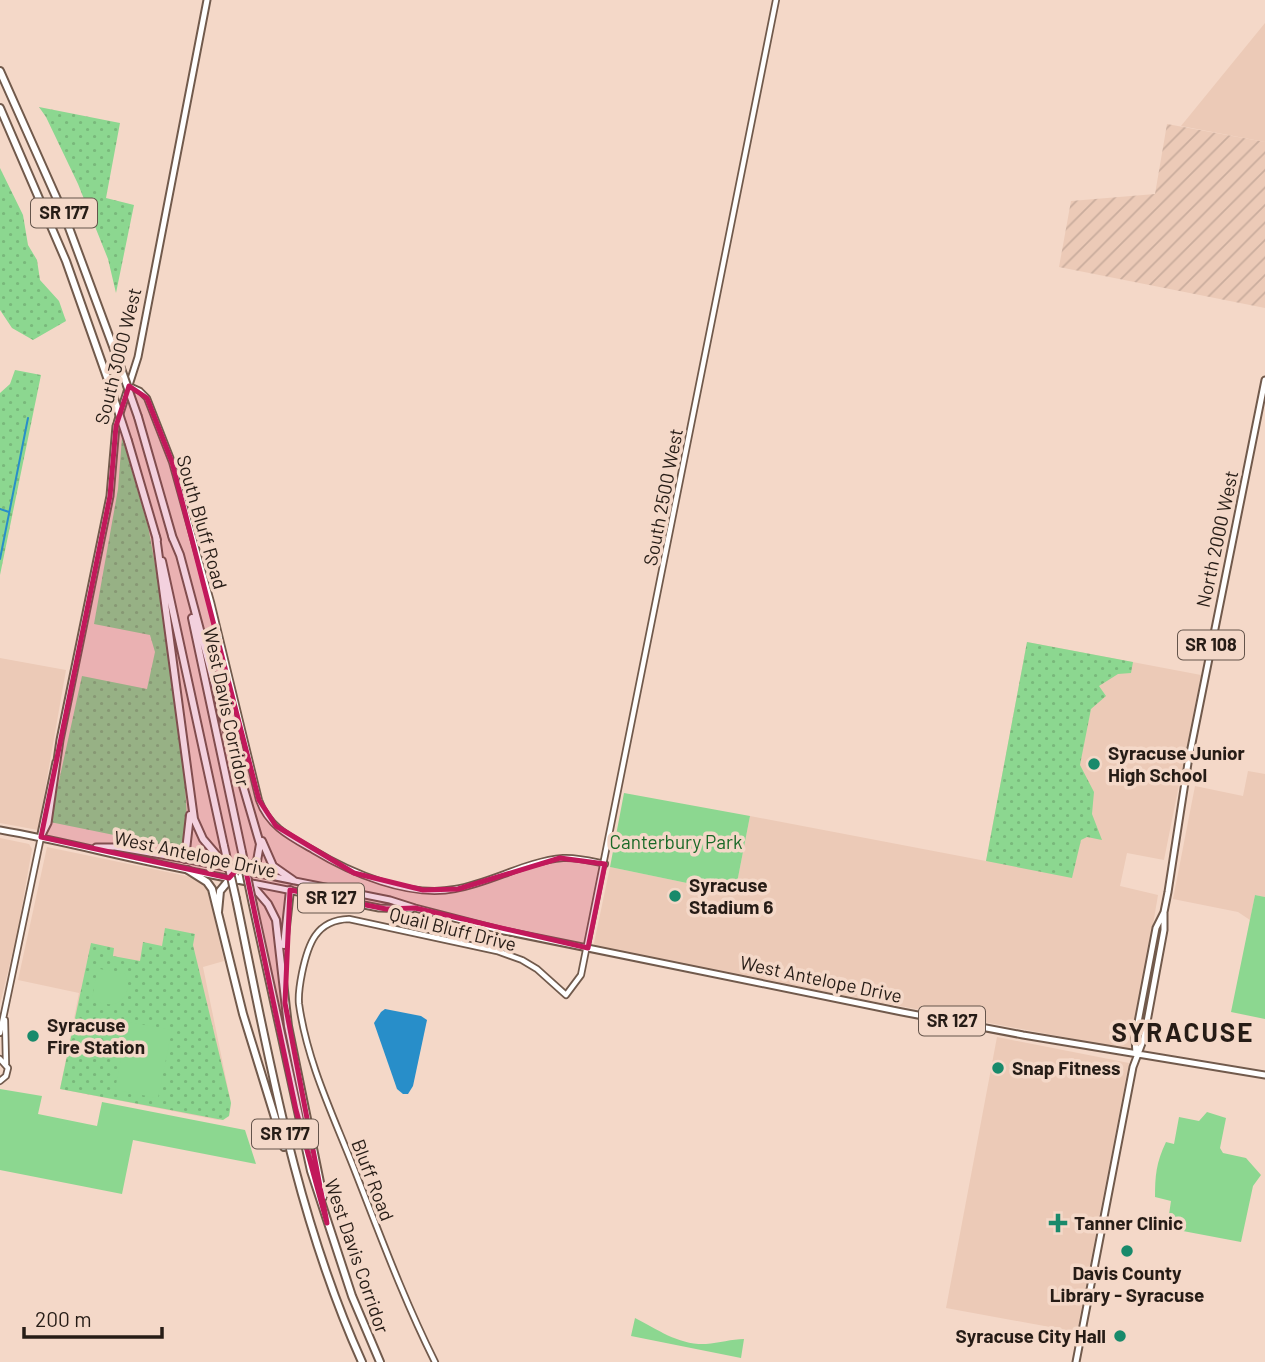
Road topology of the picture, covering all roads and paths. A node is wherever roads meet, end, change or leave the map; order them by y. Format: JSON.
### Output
{"nodes":[{"id":1,"x":207,"y":0,"type":"edge"},
{"id":2,"x":776,"y":0,"type":"edge"},
{"id":3,"x":0,"y":71,"type":"edge"},
{"id":4,"x":0,"y":108,"type":"edge"},
{"id":5,"x":1265,"y":380,"type":"edge"},
{"id":6,"x":129,"y":386,"type":"junction"},
{"id":7,"x":156,"y":536,"type":"junction"},
{"id":8,"x":172,"y":536,"type":"junction"},
{"id":9,"x":190,"y":802,"type":"junction"},
{"id":10,"x":0,"y":830,"type":"edge"},
{"id":11,"x":258,"y":834,"type":"junction"},
{"id":12,"x":41,"y":837,"type":"junction"},
{"id":13,"x":93,"y":848,"type":"junction"},
{"id":14,"x":185,"y":859,"type":"junction"},
{"id":15,"x":605,"y":864,"type":"junction"},
{"id":16,"x":228,"y":867,"type":"junction"},
{"id":17,"x":188,"y":870,"type":"junction"},
{"id":18,"x":238,"y":875,"type":"junction"},
{"id":19,"x":293,"y":880,"type":"junction"},
{"id":20,"x":249,"y":882,"type":"junction"},
{"id":21,"x":290,"y":890,"type":"junction"},
{"id":22,"x":415,"y":908,"type":"junction"},
{"id":23,"x":218,"y":912,"type":"junction"},
{"id":24,"x":588,"y":948,"type":"junction"},
{"id":25,"x":282,"y":972,"type":"junction"},
{"id":26,"x":566,"y":995,"type":"joint"},
{"id":27,"x":299,"y":1003,"type":"joint"},
{"id":28,"x":5,"y":1020,"type":"junction"},
{"id":29,"x":0,"y":1030,"type":"edge"},
{"id":30,"x":1136,"y":1054,"type":"junction"},
{"id":31,"x":0,"y":1059,"type":"edge"},
{"id":32,"x":6,"y":1064,"type":"junction"},
{"id":33,"x":1265,"y":1076,"type":"edge"},
{"id":34,"x":0,"y":1081,"type":"edge"},
{"id":35,"x":309,"y":1223,"type":"junction"},
{"id":36,"x":327,"y":1223,"type":"junction"},
{"id":37,"x":362,"y":1362,"type":"edge"},
{"id":38,"x":380,"y":1362,"type":"edge"},
{"id":39,"x":435,"y":1362,"type":"edge"},
{"id":40,"x":1076,"y":1362,"type":"edge"}],
"edges":[{"from":1,"to":6,"type":"main road","name":"South 3000 West"},
{"from":2,"to":15,"type":"street","name":"South 2500 West"},
{"from":3,"to":8,"type":"highway","name":"West Davis Corridor","number":"SR 177","bridge":true},
{"from":4,"to":7,"type":"highway","name":"West Davis Corridor","number":"SR 177","bridge":true},
{"from":5,"to":30,"type":"main road","name":"North 2000 West","number":"SR 108"},
{"from":6,"to":12,"type":"main road","name":"South 3000 West"},
{"from":6,"to":15,"type":"street","name":"South Bluff Road"},
{"from":7,"to":9,"type":"highway"},
{"from":7,"to":35,"type":"highway","name":"West Davis Corridor","number":"SR 177","bridge":true},
{"from":8,"to":11,"type":"highway"},
{"from":8,"to":36,"type":"highway","name":"West Davis Corridor","number":"SR 177","bridge":true},
{"from":9,"to":14,"type":"highway"},
{"from":9,"to":16,"type":"highway"},
{"from":10,"to":12,"type":"main road","name":"West Antelope Drive","number":"SR 127"},
{"from":11,"to":18,"type":"highway"},
{"from":11,"to":19,"type":"highway"},
{"from":12,"to":13,"type":"main road","name":"West Antelope Drive","number":"SR 127"},
{"from":12,"to":28,"type":"street","name":"South 3000 West"},
{"from":13,"to":14,"type":"main road","name":"West Antelope Drive","number":"SR 127"},
{"from":13,"to":17,"type":"main road","name":"West Antelope Drive","number":"SR 127"},
{"from":14,"to":16,"type":"main road","name":"West Antelope Drive","number":"SR 127"},
{"from":15,"to":24,"type":"street","name":"South 2500 West"},
{"from":16,"to":18,"type":"highway"},
{"from":17,"to":18,"type":"main road","name":"West Antelope Drive","number":"SR 127"},
{"from":17,"to":23,"type":"highway"},
{"from":18,"to":19,"type":"main road","name":"West Antelope Drive","number":"SR 127"},
{"from":18,"to":20,"type":"highway"},
{"from":18,"to":23,"type":"highway"},
{"from":19,"to":22,"type":"main road","name":"West Antelope Drive","number":"SR 127"},
{"from":20,"to":21,"type":"main road","name":"West Antelope Drive","number":"SR 127"},
{"from":20,"to":25,"type":"highway"},
{"from":21,"to":22,"type":"main road","name":"West Antelope Drive","number":"SR 127"},
{"from":21,"to":25,"type":"highway"},
{"from":22,"to":24,"type":"main road","name":"West Antelope Drive","number":"SR 127"},
{"from":23,"to":35,"type":"highway"},
{"from":24,"to":26,"type":"street","name":"South 2500 West"},
{"from":24,"to":30,"type":"main road","name":"West Antelope Drive","number":"SR 127"},
{"from":25,"to":36,"type":"highway"},
{"from":26,"to":27,"type":"street","name":"Quail Bluff Drive"},
{"from":27,"to":39,"type":"street","name":"Bluff Road"},
{"from":28,"to":29,"type":"street","name":"South 3000 West"},
{"from":28,"to":32,"type":"street","name":"South 3000 West"},
{"from":30,"to":33,"type":"main road","name":"West Antelope Drive"},
{"from":30,"to":40,"type":"main road"},
{"from":31,"to":32,"type":"street"},
{"from":32,"to":34,"type":"street"},
{"from":35,"to":37,"type":"highway","name":"West Davis Corridor","number":"SR 177"},
{"from":36,"to":38,"type":"highway","name":"West Davis Corridor","number":"SR 177"}]}
